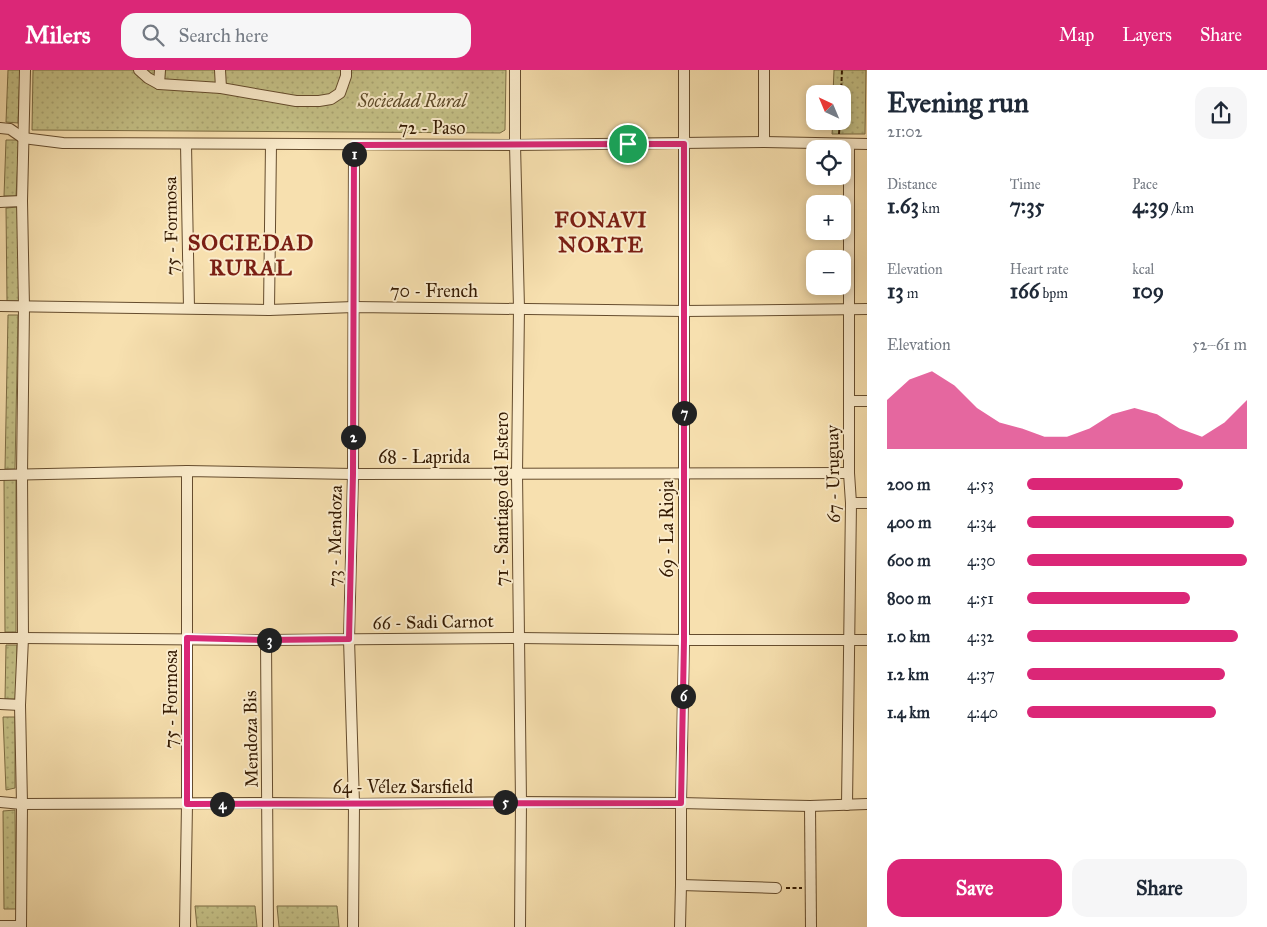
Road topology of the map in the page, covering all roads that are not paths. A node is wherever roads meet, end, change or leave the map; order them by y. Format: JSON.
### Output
{"nodes":[{"id":1,"x":25,"y":70,"type":"edge"},
{"id":2,"x":140,"y":70,"type":"edge"},
{"id":3,"x":160,"y":70,"type":"edge"},
{"id":4,"x":220,"y":70,"type":"edge"},
{"id":5,"x":346,"y":70,"type":"edge"},
{"id":6,"x":516,"y":70,"type":"edge"},
{"id":7,"x":684,"y":70,"type":"edge"},
{"id":8,"x":764,"y":70,"type":"edge"},
{"id":9,"x":159,"y":84,"type":"junction"},
{"id":10,"x":221,"y":88,"type":"junction"},
{"id":11,"x":0,"y":128,"type":"edge"},
{"id":12,"x":23,"y":138,"type":"junction"},
{"id":13,"x":764,"y":142,"type":"junction"},
{"id":14,"x":806,"y":143,"type":"edge"},
{"id":15,"x":186,"y":144,"type":"junction"},
{"id":16,"x":271,"y":144,"type":"junction"},
{"id":17,"x":684,"y":144,"type":"junction"},
{"id":18,"x":851,"y":144,"type":"edge"},
{"id":19,"x":867,"y":144,"type":"edge"},
{"id":20,"x":354,"y":145,"type":"junction"},
{"id":21,"x":515,"y":145,"type":"junction"},
{"id":22,"x":845,"y":185,"type":"edge"},
{"id":23,"x":22,"y":201,"type":"junction"},
{"id":24,"x":0,"y":202,"type":"edge"},
{"id":25,"x":0,"y":306,"type":"edge"},
{"id":26,"x":24,"y":307,"type":"junction"},
{"id":27,"x":354,"y":307,"type":"junction"},
{"id":28,"x":189,"y":308,"type":"junction"},
{"id":29,"x":519,"y":308,"type":"junction"},
{"id":30,"x":849,"y":309,"type":"junction"},
{"id":31,"x":867,"y":309,"type":"edge"},
{"id":32,"x":269,"y":310,"type":"junction"},
{"id":33,"x":684,"y":311,"type":"junction"},
{"id":34,"x":849,"y":401,"type":"junction"},
{"id":35,"x":867,"y":401,"type":"edge"},
{"id":36,"x":187,"y":471,"type":"junction"},
{"id":37,"x":516,"y":473,"type":"junction"},
{"id":38,"x":849,"y":473,"type":"junction"},
{"id":39,"x":22,"y":474,"type":"junction"},
{"id":40,"x":353,"y":474,"type":"junction"},
{"id":41,"x":684,"y":474,"type":"junction"},
{"id":42,"x":0,"y":475,"type":"edge"},
{"id":43,"x":851,"y":503,"type":"junction"},
{"id":44,"x":867,"y":503,"type":"edge"},
{"id":45,"x":0,"y":638,"type":"edge"},
{"id":46,"x":23,"y":638,"type":"junction"},
{"id":47,"x":187,"y":638,"type":"junction"},
{"id":48,"x":520,"y":638,"type":"junction"},
{"id":49,"x":349,"y":639,"type":"junction"},
{"id":50,"x":266,"y":640,"type":"junction"},
{"id":51,"x":684,"y":640,"type":"junction"},
{"id":52,"x":849,"y":640,"type":"junction"},
{"id":53,"x":867,"y":640,"type":"edge"},
{"id":54,"x":0,"y":704,"type":"edge"},
{"id":55,"x":20,"y":705,"type":"junction"},
{"id":56,"x":0,"y":802,"type":"edge"},
{"id":57,"x":522,"y":802,"type":"junction"},
{"id":58,"x":268,"y":803,"type":"junction"},
{"id":59,"x":681,"y":803,"type":"junction"},
{"id":60,"x":22,"y":804,"type":"junction"},
{"id":61,"x":187,"y":804,"type":"junction"},
{"id":62,"x":354,"y":804,"type":"junction"},
{"id":63,"x":867,"y":804,"type":"edge"},
{"id":64,"x":847,"y":805,"type":"junction"},
{"id":65,"x":810,"y":806,"type":"junction"},
{"id":66,"x":681,"y":885,"type":"junction"},
{"id":67,"x":776,"y":888,"type":"road end"},
{"id":68,"x":0,"y":926,"type":"edge"},
{"id":69,"x":21,"y":926,"type":"edge"},
{"id":70,"x":185,"y":927,"type":"edge"},
{"id":71,"x":268,"y":927,"type":"edge"},
{"id":72,"x":353,"y":927,"type":"edge"},
{"id":73,"x":520,"y":927,"type":"edge"},
{"id":74,"x":680,"y":927,"type":"edge"},
{"id":75,"x":811,"y":927,"type":"edge"}],
"edges":[{"from":1,"to":12,"type":"street"},
{"from":2,"to":9,"type":"street"},
{"from":3,"to":9,"type":"street"},
{"from":4,"to":10,"type":"street"},
{"from":5,"to":10,"type":"street"},
{"from":6,"to":21,"type":"street","name":"71 - Santiago del Estero"},
{"from":7,"to":17,"type":"street","name":"69 - La Rioja"},
{"from":8,"to":13,"type":"street"},
{"from":9,"to":10,"type":"street"},
{"from":11,"to":12,"type":"street","name":"72 - Paso"},
{"from":12,"to":15,"type":"street","name":"72 - Paso"},
{"from":12,"to":23,"type":"street"},
{"from":13,"to":14,"type":"street","name":"72 - Paso"},
{"from":13,"to":17,"type":"street","name":"72 - Paso"},
{"from":15,"to":16,"type":"street","name":"72 - Paso"},
{"from":15,"to":28,"type":"street","name":"75 - Formosa"},
{"from":16,"to":20,"type":"street","name":"72 - Paso"},
{"from":16,"to":32,"type":"street"},
{"from":17,"to":21,"type":"street","name":"72 - Paso"},
{"from":17,"to":33,"type":"street","name":"69 - La Rioja"},
{"from":18,"to":19,"type":"street","name":"72 - Paso"},
{"from":20,"to":21,"type":"street","name":"72 - Paso"},
{"from":20,"to":27,"type":"street","name":"73 - Mendoza"},
{"from":21,"to":29,"type":"street","name":"71 - Santiago del Estero"},
{"from":22,"to":30,"type":"street","name":"67 - Uruguay"},
{"from":23,"to":24,"type":"street"},
{"from":23,"to":26,"type":"street"},
{"from":25,"to":26,"type":"street","name":"70 - French"},
{"from":26,"to":28,"type":"street","name":"70 - French"},
{"from":26,"to":39,"type":"street"},
{"from":27,"to":29,"type":"street","name":"70 - French"},
{"from":27,"to":32,"type":"street","name":"70 - French"},
{"from":27,"to":40,"type":"street","name":"73 - Mendoza"},
{"from":28,"to":32,"type":"street","name":"70 - French"},
{"from":29,"to":33,"type":"street","name":"70 - French"},
{"from":29,"to":37,"type":"street","name":"71 - Santiago del Estero"},
{"from":30,"to":31,"type":"street","name":"70 - French"},
{"from":30,"to":33,"type":"street","name":"70 - French"},
{"from":30,"to":34,"type":"street","name":"67 - Uruguay"},
{"from":33,"to":41,"type":"street","name":"69 - La Rioja"},
{"from":34,"to":35,"type":"street"},
{"from":34,"to":38,"type":"street","name":"67 - Uruguay"},
{"from":36,"to":39,"type":"street","name":"68 - Laprida"},
{"from":36,"to":40,"type":"street","name":"68 - Laprida"},
{"from":36,"to":47,"type":"street","name":"75 - Formosa"},
{"from":37,"to":40,"type":"street","name":"68 - Laprida"},
{"from":37,"to":41,"type":"street","name":"68 - Laprida"},
{"from":37,"to":48,"type":"street","name":"71 - Santiago del Estero"},
{"from":38,"to":41,"type":"street","name":"68 - Laprida"},
{"from":38,"to":43,"type":"street","name":"67 - Uruguay"},
{"from":39,"to":42,"type":"street","name":"68 - Laprida"},
{"from":39,"to":46,"type":"street"},
{"from":40,"to":49,"type":"street","name":"73 - Mendoza"},
{"from":41,"to":51,"type":"street","name":"69 - La Rioja"},
{"from":43,"to":44,"type":"street"},
{"from":43,"to":52,"type":"street","name":"67 - Uruguay"},
{"from":45,"to":46,"type":"street","name":"66 - Sadi Carnot"},
{"from":46,"to":47,"type":"street","name":"66 - Sadi Carnot"},
{"from":46,"to":55,"type":"street"},
{"from":47,"to":50,"type":"street","name":"66 - Sadi Carnot"},
{"from":47,"to":61,"type":"street","name":"75 - Formosa"},
{"from":48,"to":49,"type":"street","name":"66 - Sadi Carnot"},
{"from":48,"to":51,"type":"street","name":"66 - Sadi Carnot"},
{"from":48,"to":57,"type":"street","name":"71 - Santiago del Estero"},
{"from":49,"to":50,"type":"street","name":"66 - Sadi Carnot"},
{"from":49,"to":62,"type":"street","name":"73 - Mendoza"},
{"from":50,"to":58,"type":"street","name":"Mendoza Bis"},
{"from":51,"to":52,"type":"street","name":"66 - Sadi Carnot"},
{"from":51,"to":59,"type":"street","name":"69 - La Rioja"},
{"from":52,"to":53,"type":"street","name":"66 - Sadi Carnot"},
{"from":52,"to":64,"type":"street","name":"67 - Uruguay"},
{"from":54,"to":55,"type":"street"},
{"from":55,"to":60,"type":"street"},
{"from":56,"to":60,"type":"street","name":"64 - Vélez Sarsfield"},
{"from":57,"to":59,"type":"street","name":"64 - Vélez Sarsfield"},
{"from":57,"to":62,"type":"street","name":"64 - Vélez Sarsfield"},
{"from":57,"to":73,"type":"street","name":"71 - Santiago del Estero"},
{"from":58,"to":61,"type":"street","name":"64 - Vélez Sarsfield"},
{"from":58,"to":62,"type":"street","name":"64 - Vélez Sarsfield"},
{"from":58,"to":71,"type":"street","name":"Mendoza Bis"},
{"from":59,"to":65,"type":"street","name":"64 - Vélez Sarsfield"},
{"from":59,"to":66,"type":"street","name":"69 - La Rioja"},
{"from":60,"to":61,"type":"street","name":"64 - Vélez Sarsfield"},
{"from":60,"to":69,"type":"street"},
{"from":61,"to":70,"type":"street","name":"75 - Formosa"},
{"from":62,"to":72,"type":"street","name":"73 - Mendoza"},
{"from":63,"to":64,"type":"street","name":"64 - Vélez Sarsfield"},
{"from":64,"to":65,"type":"street","name":"64 - Vélez Sarsfield"},
{"from":65,"to":75,"type":"street"},
{"from":66,"to":67,"type":"street"},
{"from":66,"to":74,"type":"street","name":"69 - La Rioja"},
{"from":68,"to":69,"type":"street"}]}
